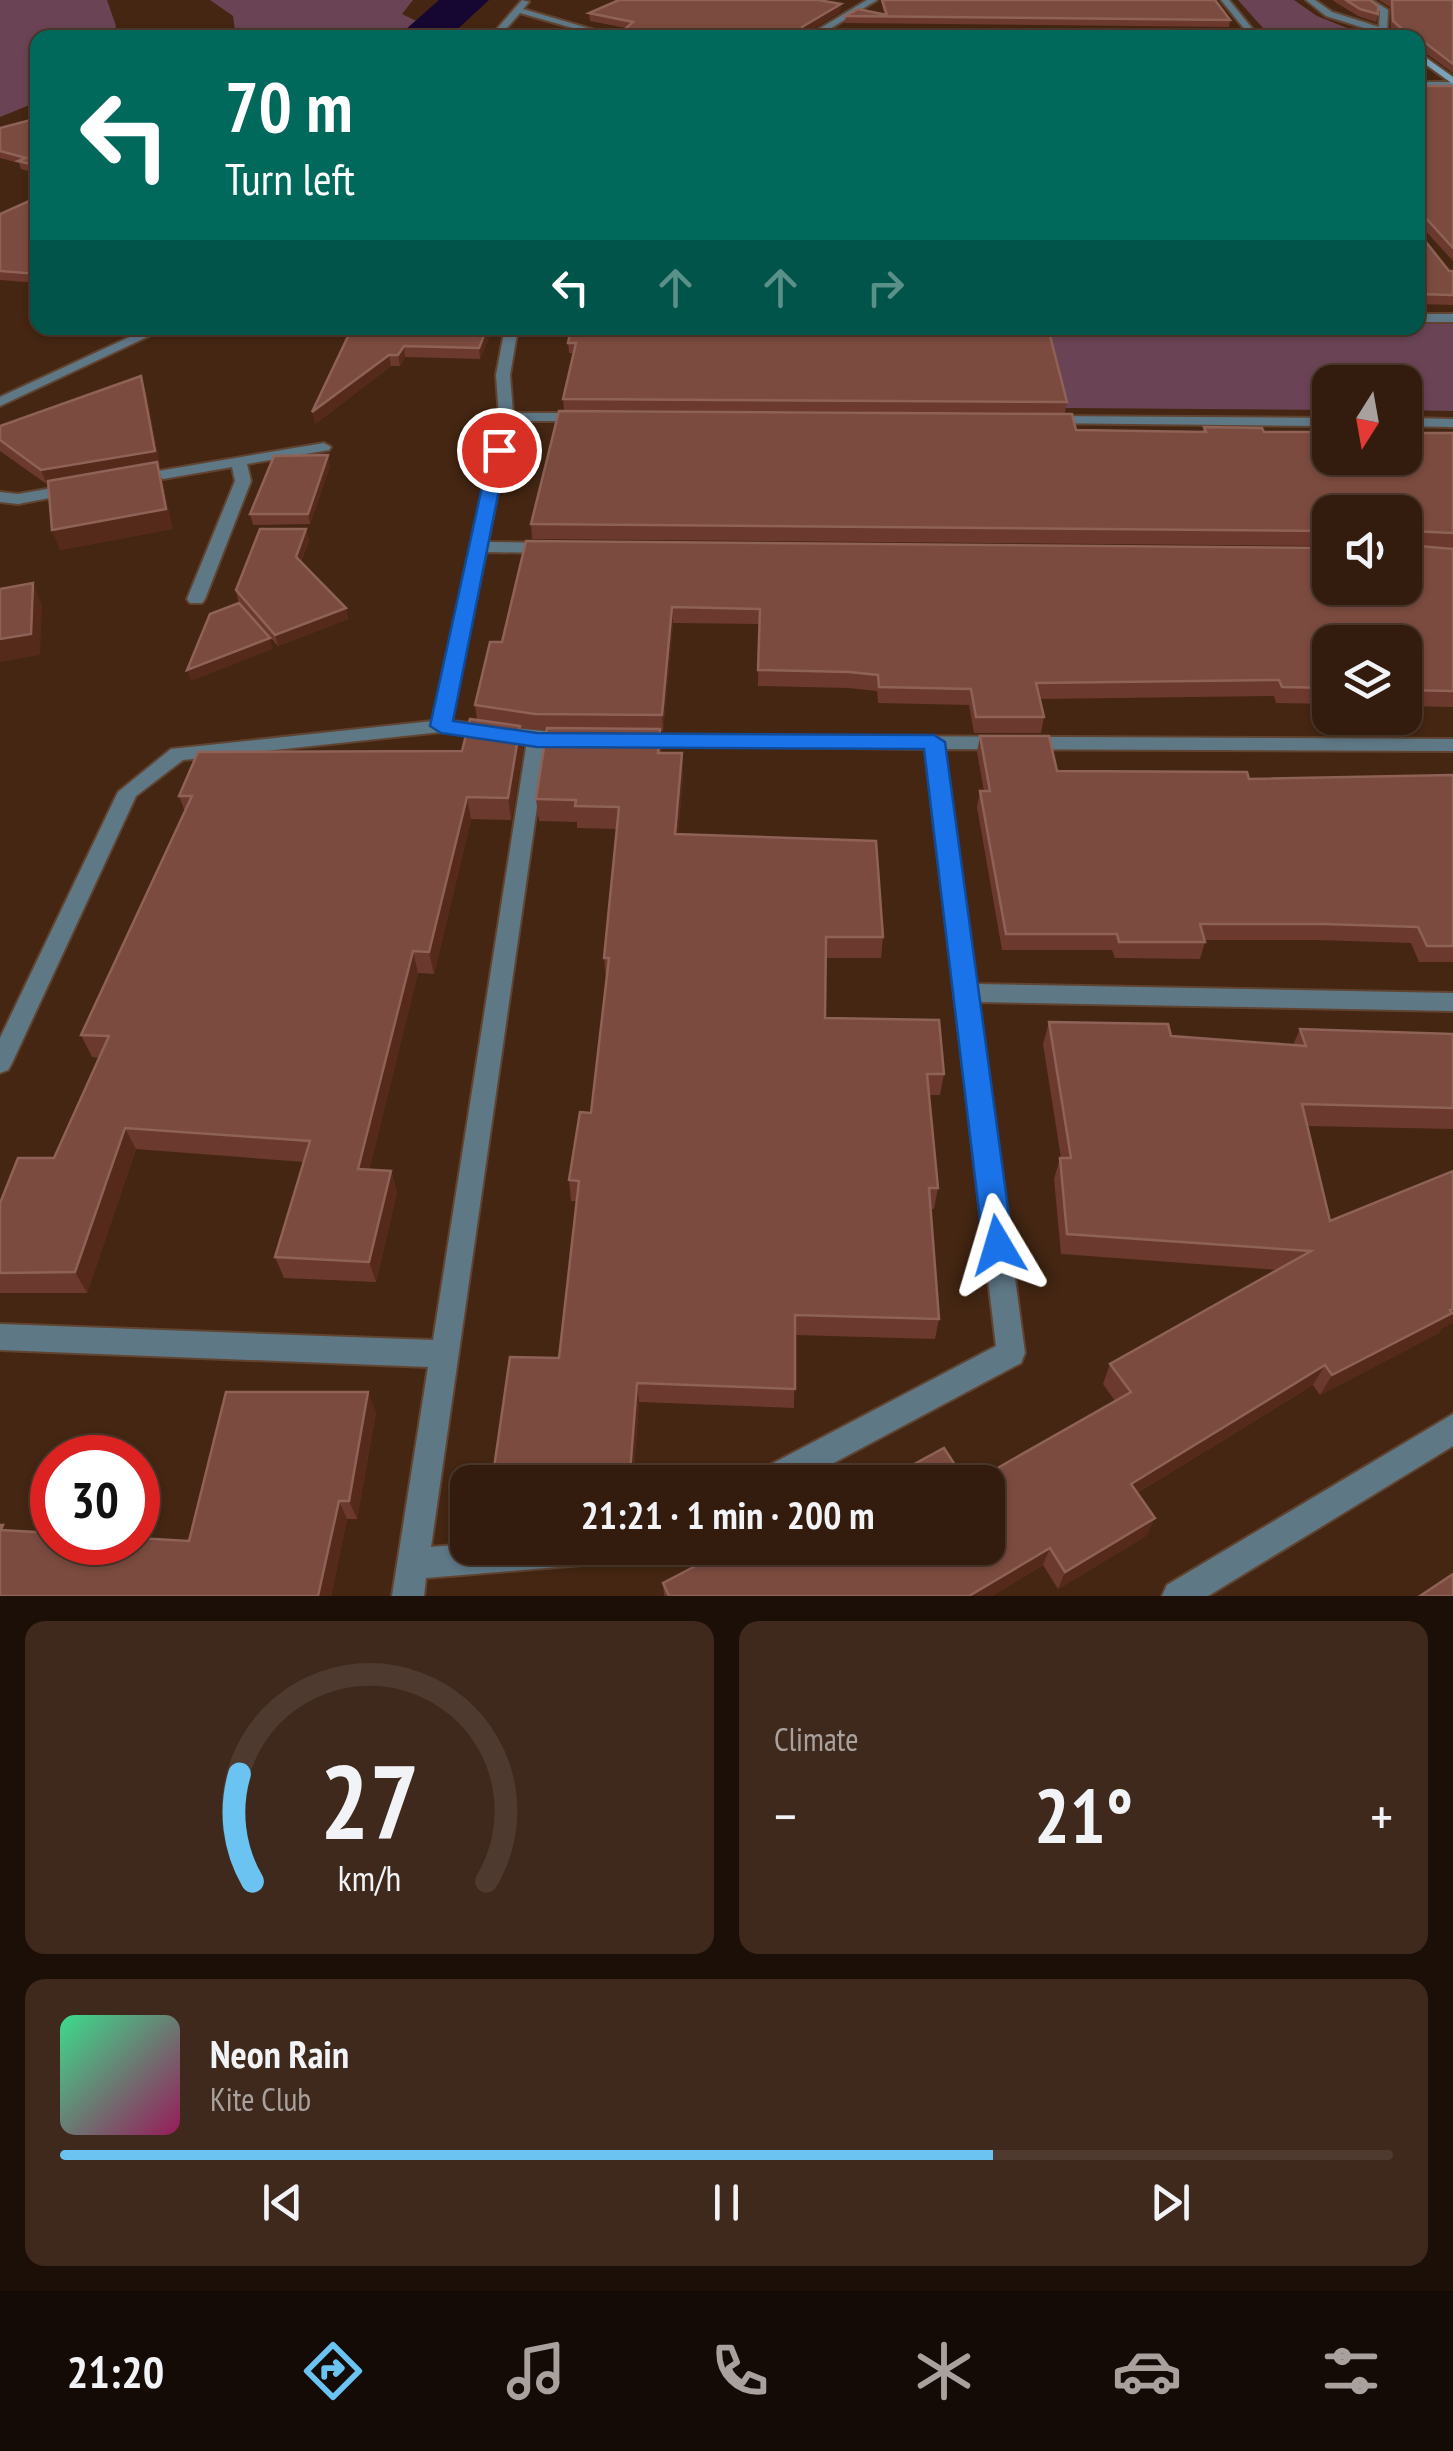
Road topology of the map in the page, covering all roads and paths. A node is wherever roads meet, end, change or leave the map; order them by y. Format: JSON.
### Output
{"nodes":[{"id":1,"x":527,"y":0,"type":"edge"},
{"id":2,"x":873,"y":0,"type":"edge"},
{"id":3,"x":1224,"y":0,"type":"edge"},
{"id":4,"x":1310,"y":0,"type":"edge"},
{"id":5,"x":1366,"y":0,"type":"edge"},
{"id":6,"x":518,"y":10,"type":"junction"},
{"id":7,"x":500,"y":30,"type":"edge"},
{"id":8,"x":587,"y":30,"type":"edge"},
{"id":9,"x":820,"y":30,"type":"edge"},
{"id":10,"x":1250,"y":30,"type":"edge"},
{"id":11,"x":1376,"y":30,"type":"edge"},
{"id":12,"x":1387,"y":30,"type":"edge"},
{"id":13,"x":1425,"y":61,"type":"edge"},
{"id":14,"x":1453,"y":83,"type":"edge"},
{"id":15,"x":1425,"y":85,"type":"edge"},
{"id":16,"x":1425,"y":318,"type":"edge"},
{"id":17,"x":1453,"y":318,"type":"edge"},
{"id":18,"x":144,"y":335,"type":"edge"},
{"id":19,"x":510,"y":335,"type":"edge"},
{"id":20,"x":0,"y":402,"type":"edge"},
{"id":21,"x":506,"y":417,"type":"junction"},
{"id":22,"x":604,"y":418,"type":"edge"},
{"id":23,"x":1036,"y":420,"type":"edge"},
{"id":24,"x":1312,"y":422,"type":"edge"},
{"id":25,"x":1422,"y":422,"type":"edge"},
{"id":26,"x":1453,"y":422,"type":"edge"},
{"id":27,"x":324,"y":447,"type":"dead end"},
{"id":28,"x":240,"y":462,"type":"junction"},
{"id":29,"x":110,"y":483,"type":"edge"},
{"id":30,"x":92,"y":486,"type":"edge"},
{"id":31,"x":0,"y":497,"type":"edge"},
{"id":32,"x":478,"y":547,"type":"junction"},
{"id":33,"x":558,"y":548,"type":"edge"},
{"id":34,"x":196,"y":599,"type":"dead end"},
{"id":35,"x":441,"y":726,"type":"junction"},
{"id":36,"x":537,"y":740,"type":"junction"},
{"id":37,"x":934,"y":742,"type":"junction"},
{"id":38,"x":1453,"y":745,"type":"edge"},
{"id":39,"x":966,"y":993,"type":"junction"},
{"id":40,"x":1453,"y":1002,"type":"edge"},
{"id":41,"x":0,"y":1063,"type":"edge"},
{"id":42,"x":0,"y":1338,"type":"edge"},
{"id":43,"x":446,"y":1354,"type":"junction"},
{"id":44,"x":1453,"y":1429,"type":"edge"},
{"id":45,"x":801,"y":1465,"type":"edge"},
{"id":46,"x":450,"y":1561,"type":"edge"},
{"id":47,"x":413,"y":1564,"type":"junction"},
{"id":48,"x":408,"y":1596,"type":"edge"},
{"id":49,"x":1178,"y":1596,"type":"edge"}],
"edges":[{"from":1,"to":6,"type":"street"},
{"from":2,"to":9,"type":"street"},
{"from":3,"to":10,"type":"street"},
{"from":4,"to":11,"type":"street"},
{"from":5,"to":12,"type":"street"},
{"from":6,"to":7,"type":"street"},
{"from":6,"to":8,"type":"street"},
{"from":13,"to":14,"type":"street"},
{"from":14,"to":15,"type":"street"},
{"from":16,"to":17,"type":"street"},
{"from":18,"to":20,"type":"street"},
{"from":19,"to":21,"type":"street"},
{"from":21,"to":22,"type":"street"},
{"from":21,"to":32,"type":"street"},
{"from":23,"to":24,"type":"street"},
{"from":25,"to":26,"type":"street"},
{"from":27,"to":28,"type":"street"},
{"from":28,"to":29,"type":"street"},
{"from":28,"to":34,"type":"street"},
{"from":30,"to":31,"type":"street"},
{"from":32,"to":33,"type":"street"},
{"from":32,"to":35,"type":"street"},
{"from":35,"to":36,"type":"street"},
{"from":35,"to":41,"type":"street"},
{"from":36,"to":37,"type":"street"},
{"from":36,"to":43,"type":"street"},
{"from":37,"to":38,"type":"street"},
{"from":37,"to":39,"type":"street"},
{"from":39,"to":40,"type":"street"},
{"from":39,"to":45,"type":"street"},
{"from":42,"to":43,"type":"street"},
{"from":43,"to":47,"type":"street"},
{"from":44,"to":49,"type":"street"},
{"from":46,"to":47,"type":"street"},
{"from":47,"to":48,"type":"street"}]}
